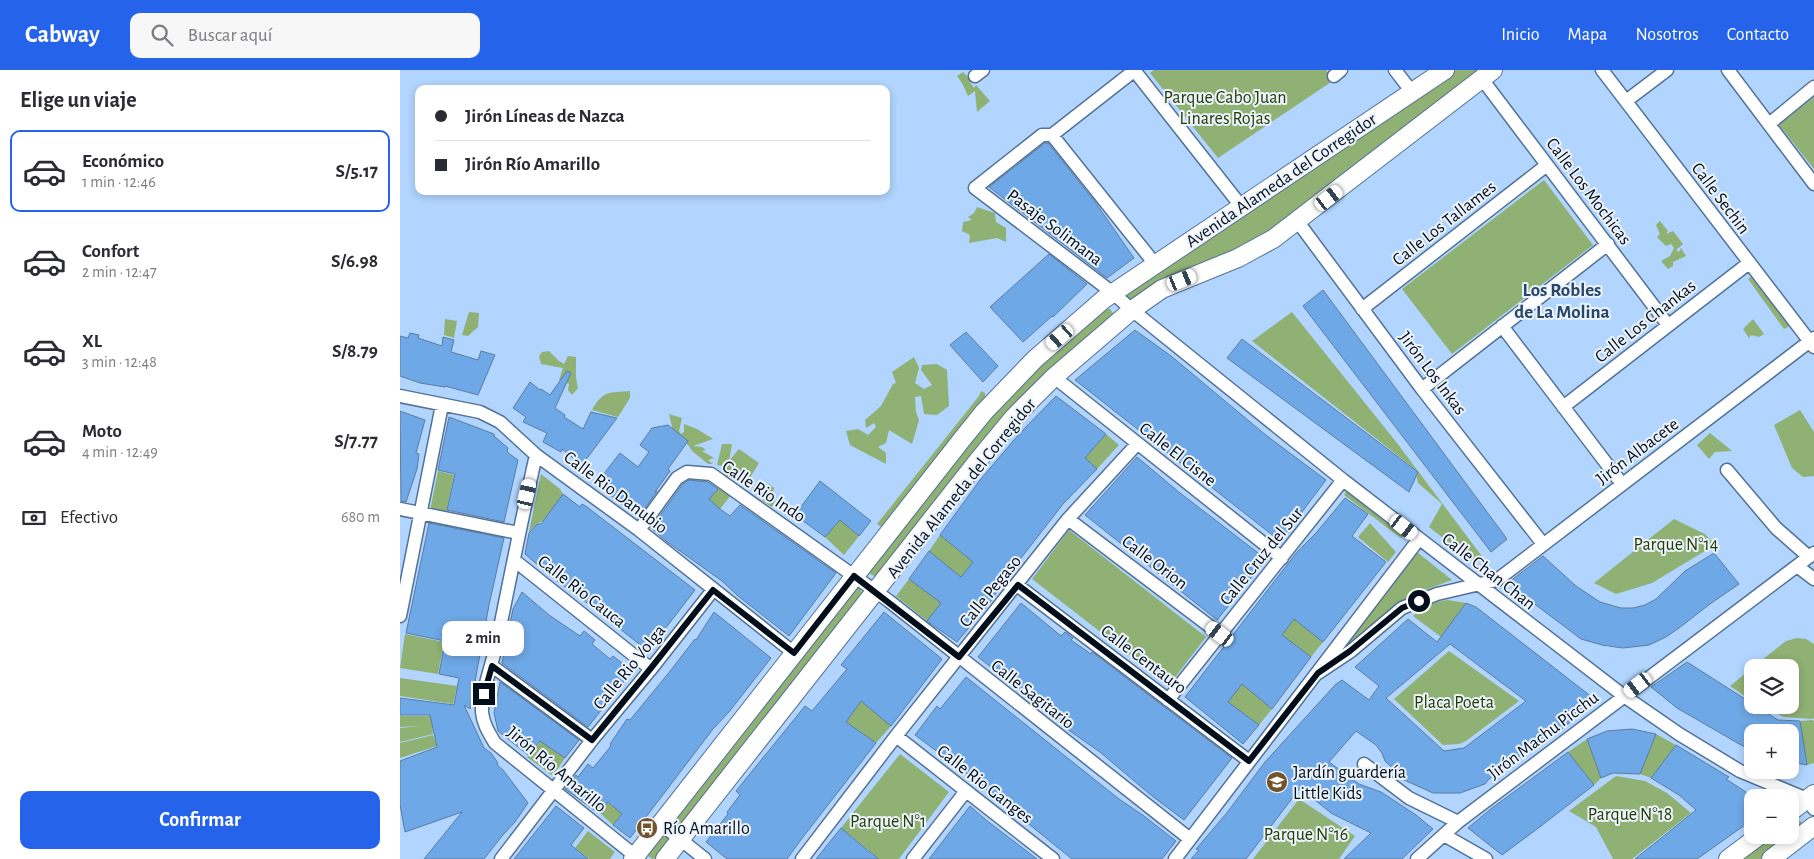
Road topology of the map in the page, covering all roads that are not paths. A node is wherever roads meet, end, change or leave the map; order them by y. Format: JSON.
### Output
{"nodes":[{"id":1,"x":1135,"y":70,"type":"edge"},
{"id":2,"x":1395,"y":70,"type":"edge"},
{"id":3,"x":1445,"y":70,"type":"edge"},
{"id":4,"x":1602,"y":70,"type":"edge"},
{"id":5,"x":1667,"y":70,"type":"edge"},
{"id":6,"x":1728,"y":70,"type":"edge"},
{"id":7,"x":1488,"y":74,"type":"edge"},
{"id":8,"x":1814,"y":87,"type":"edge"},
{"id":9,"x":1412,"y":92,"type":"junction"},
{"id":10,"x":1626,"y":101,"type":"junction"},
{"id":11,"x":1769,"y":124,"type":"junction"},
{"id":12,"x":1052,"y":135,"type":"junction"},
{"id":13,"x":1547,"y":164,"type":"junction"},
{"id":14,"x":1814,"y":184,"type":"edge"},
{"id":15,"x":1241,"y":206,"type":"junction"},
{"id":16,"x":1298,"y":222,"type":"junction"},
{"id":17,"x":1608,"y":244,"type":"junction"},
{"id":18,"x":1749,"y":263,"type":"junction"},
{"id":19,"x":1155,"y":264,"type":"junction"},
{"id":20,"x":1113,"y":293,"type":"junction"},
{"id":21,"x":1362,"y":309,"type":"junction"},
{"id":22,"x":1132,"y":310,"type":"junction"},
{"id":23,"x":1668,"y":325,"type":"junction"},
{"id":24,"x":1502,"y":326,"type":"junction"},
{"id":25,"x":1812,"y":343,"type":"edge"},
{"id":26,"x":1054,"y":377,"type":"junction"},
{"id":27,"x":1422,"y":389,"type":"junction"},
{"id":28,"x":400,"y":396,"type":"edge"},
{"id":29,"x":442,"y":406,"type":"junction"},
{"id":30,"x":1563,"y":407,"type":"junction"},
{"id":31,"x":1137,"y":444,"type":"junction"},
{"id":32,"x":536,"y":455,"type":"junction"},
{"id":33,"x":1727,"y":470,"type":"dead end"},
{"id":34,"x":1343,"y":480,"type":"junction"},
{"id":35,"x":1622,"y":484,"type":"junction"},
{"id":36,"x":400,"y":509,"type":"edge"},
{"id":37,"x":421,"y":513,"type":"junction"},
{"id":38,"x":1068,"y":519,"type":"junction"},
{"id":39,"x":639,"y":530,"type":"junction"},
{"id":40,"x":518,"y":533,"type":"junction"},
{"id":41,"x":1419,"y":539,"type":"junction"},
{"id":42,"x":1543,"y":544,"type":"junction"},
{"id":43,"x":1812,"y":555,"type":"edge"},
{"id":44,"x":1282,"y":558,"type":"junction"},
{"id":45,"x":514,"y":560,"type":"junction"},
{"id":46,"x":1797,"y":566,"type":"junction"},
{"id":47,"x":854,"y":576,"type":"junction"},
{"id":48,"x":1814,"y":578,"type":"edge"},
{"id":49,"x":1018,"y":585,"type":"junction"},
{"id":50,"x":1478,"y":585,"type":"junction"},
{"id":51,"x":713,"y":590,"type":"junction"},
{"id":52,"x":876,"y":592,"type":"junction"},
{"id":53,"x":400,"y":616,"type":"edge"},
{"id":54,"x":1220,"y":634,"type":"junction"},
{"id":55,"x":794,"y":653,"type":"junction"},
{"id":56,"x":959,"y":657,"type":"junction"},
{"id":57,"x":492,"y":666,"type":"junction"},
{"id":58,"x":651,"y":668,"type":"junction"},
{"id":59,"x":1318,"y":673,"type":"junction"},
{"id":60,"x":1624,"y":696,"type":"junction"},
{"id":61,"x":1168,"y":700,"type":"junction"},
{"id":62,"x":896,"y":736,"type":"junction"},
{"id":63,"x":592,"y":740,"type":"junction"},
{"id":64,"x":1249,"y":761,"type":"junction"},
{"id":65,"x":1364,"y":764,"type":"dead end"},
{"id":66,"x":554,"y":790,"type":"junction"},
{"id":67,"x":966,"y":791,"type":"junction"},
{"id":68,"x":1812,"y":801,"type":"edge"},
{"id":69,"x":1799,"y":808,"type":"edge"},
{"id":70,"x":1458,"y":822,"type":"junction"},
{"id":71,"x":660,"y":823,"type":"junction"},
{"id":72,"x":1814,"y":826,"type":"edge"},
{"id":73,"x":1444,"y":834,"type":"junction"},
{"id":74,"x":681,"y":839,"type":"junction"},
{"id":75,"x":1190,"y":839,"type":"junction"},
{"id":76,"x":1748,"y":844,"type":"edge"},
{"id":77,"x":636,"y":858,"type":"edge"},
{"id":78,"x":1050,"y":858,"type":"edge"},
{"id":79,"x":501,"y":859,"type":"edge"},
{"id":80,"x":666,"y":859,"type":"edge"},
{"id":81,"x":704,"y":859,"type":"edge"},
{"id":82,"x":802,"y":859,"type":"edge"},
{"id":83,"x":913,"y":859,"type":"edge"},
{"id":84,"x":1175,"y":859,"type":"edge"},
{"id":85,"x":1418,"y":859,"type":"edge"},
{"id":86,"x":1486,"y":859,"type":"edge"},
{"id":87,"x":1728,"y":859,"type":"edge"},
{"id":88,"x":1771,"y":859,"type":"edge"}],
"edges":[{"from":1,"to":12,"type":"street"},
{"from":1,"to":15,"type":"street"},
{"from":2,"to":9,"type":"street"},
{"from":3,"to":9,"type":"main road","name":"Avenida Alameda del Corregidor"},
{"from":4,"to":10,"type":"street","name":"Calle Sechin"},
{"from":5,"to":10,"type":"street"},
{"from":6,"to":11,"type":"street"},
{"from":7,"to":13,"type":"street","name":"Calle Los Mochicas"},
{"from":7,"to":16,"type":"main road","name":"Avenida Alameda del Corregidor"},
{"from":8,"to":11,"type":"street"},
{"from":9,"to":15,"type":"main road","name":"Avenida Alameda del Corregidor"},
{"from":10,"to":18,"type":"street","name":"Calle Sechin"},
{"from":11,"to":14,"type":"street"},
{"from":12,"to":19,"type":"street"},
{"from":12,"to":20,"type":"street","name":"Pasaje Solimana"},
{"from":13,"to":17,"type":"street","name":"Calle Los Mochicas"},
{"from":13,"to":21,"type":"street","name":"Calle Los Tallames"},
{"from":15,"to":19,"type":"main road","name":"Avenida Alameda del Corregidor"},
{"from":16,"to":21,"type":"street","name":"Jirón Los Inkas"},
{"from":16,"to":22,"type":"main road","name":"Avenida Alameda del Corregidor"},
{"from":17,"to":23,"type":"street","name":"Calle Los Mochicas"},
{"from":17,"to":24,"type":"street"},
{"from":18,"to":23,"type":"street","name":"Calle Los Chankas"},
{"from":18,"to":25,"type":"street","name":"Calle Sechin"},
{"from":19,"to":20,"type":"main road","name":"Avenida Alameda del Corregidor"},
{"from":20,"to":22,"type":"street","name":"Calle Chan Chan"},
{"from":20,"to":47,"type":"main road","name":"Avenida Alameda del Corregidor"},
{"from":21,"to":27,"type":"street","name":"Jirón Los Inkas"},
{"from":22,"to":26,"type":"main road","name":"Avenida Alameda del Corregidor"},
{"from":22,"to":34,"type":"street","name":"Calle Chan Chan"},
{"from":23,"to":30,"type":"street","name":"Calle Los Chankas"},
{"from":24,"to":27,"type":"street"},
{"from":24,"to":30,"type":"street"},
{"from":25,"to":35,"type":"street","name":"Jirón Albacete"},
{"from":26,"to":31,"type":"street","name":"Calle El Cisne"},
{"from":26,"to":52,"type":"main road","name":"Avenida Alameda del Corregidor"},
{"from":27,"to":42,"type":"street","name":"Jirón Los Inkas"},
{"from":28,"to":29,"type":"street","name":"Calle Rio Danubio"},
{"from":29,"to":32,"type":"street","name":"Calle Rio Danubio"},
{"from":29,"to":37,"type":"street"},
{"from":30,"to":35,"type":"street"},
{"from":31,"to":38,"type":"street","name":"Calle Pegaso"},
{"from":31,"to":44,"type":"street","name":"Calle El Cisne"},
{"from":32,"to":39,"type":"street","name":"Calle Rio Danubio"},
{"from":32,"to":40,"type":"street","name":"Jirón Río Amarillo"},
{"from":33,"to":43,"type":"street"},
{"from":34,"to":41,"type":"street","name":"Calle Chan Chan"},
{"from":34,"to":44,"type":"street","name":"Calle Cruz del Sur"},
{"from":35,"to":42,"type":"street","name":"Jirón Albacete"},
{"from":36,"to":37,"type":"street"},
{"from":37,"to":40,"type":"street"},
{"from":37,"to":53,"type":"street"},
{"from":38,"to":49,"type":"street","name":"Calle Pegaso"},
{"from":38,"to":54,"type":"street","name":"Calle Orion"},
{"from":39,"to":47,"type":"street","name":"Calle Rio Indo"},
{"from":39,"to":51,"type":"street","name":"Calle Rio Danubio"},
{"from":40,"to":45,"type":"street","name":"Jirón Río Amarillo"},
{"from":41,"to":50,"type":"street","name":"Calle Chan Chan"},
{"from":41,"to":59,"type":"street"},
{"from":42,"to":50,"type":"street","name":"Jirón Albacete"},
{"from":43,"to":46,"type":"street","name":"Jirón Machu Picchu"},
{"from":44,"to":54,"type":"street","name":"Calle Cruz del Sur"},
{"from":45,"to":57,"type":"street","name":"Jirón Río Amarillo"},
{"from":45,"to":58,"type":"street","name":"Calle Rio Cauca"},
{"from":46,"to":48,"type":"street"},
{"from":46,"to":60,"type":"street","name":"Jirón Machu Picchu"},
{"from":47,"to":52,"type":"street","name":"Calle Sagitario"},
{"from":47,"to":55,"type":"main road","name":"Avenida Alameda del Corregidor"},
{"from":49,"to":56,"type":"street","name":"Calle Pegaso"},
{"from":49,"to":61,"type":"street","name":"Calle Centauro"},
{"from":50,"to":59,"type":"street","name":"Jirón Albacete"},
{"from":50,"to":60,"type":"street","name":"Calle Chan Chan"},
{"from":51,"to":55,"type":"street","name":"Calle Rio Danubio"},
{"from":51,"to":58,"type":"street","name":"Calle Rio Volga"},
{"from":52,"to":56,"type":"street","name":"Calle Sagitario"},
{"from":52,"to":74,"type":"main road","name":"Avenida Alameda del Corregidor"},
{"from":54,"to":61,"type":"street","name":"Calle Cruz del Sur"},
{"from":55,"to":71,"type":"main road","name":"Avenida Alameda del Corregidor"},
{"from":56,"to":62,"type":"street","name":"Calle Pegaso"},
{"from":56,"to":75,"type":"street","name":"Calle Sagitario"},
{"from":57,"to":63,"type":"street"},
{"from":57,"to":66,"type":"street","name":"Jirón Río Amarillo"},
{"from":58,"to":63,"type":"street","name":"Calle Rio Volga"},
{"from":59,"to":64,"type":"street"},
{"from":60,"to":68,"type":"street","name":"Calle Chan Chan"},
{"from":60,"to":70,"type":"street","name":"Jirón Machu Picchu"},
{"from":61,"to":64,"type":"street","name":"Calle Centauro"},
{"from":62,"to":67,"type":"street","name":"Calle Rio Ganges"},
{"from":62,"to":82,"type":"street","name":"Calle Pegaso"},
{"from":63,"to":66,"type":"street","name":"Calle Rio Volga"},
{"from":64,"to":75,"type":"street"},
{"from":65,"to":70,"type":"street"},
{"from":66,"to":77,"type":"street","name":"Jirón Río Amarillo"},
{"from":66,"to":79,"type":"street","name":"Calle Rio Volga"},
{"from":67,"to":78,"type":"street","name":"Calle Rio Ganges"},
{"from":67,"to":83,"type":"street"},
{"from":68,"to":69,"type":"main road"},
{"from":70,"to":73,"type":"street","name":"Jirón Machu Picchu"},
{"from":71,"to":74,"type":"street"},
{"from":71,"to":77,"type":"main road","name":"Avenida Alameda del Corregidor"},
{"from":72,"to":88,"type":"main road"},
{"from":73,"to":85,"type":"street","name":"Jirón Machu Picchu"},
{"from":73,"to":86,"type":"street"},
{"from":74,"to":80,"type":"main road","name":"Avenida Alameda del Corregidor"},
{"from":74,"to":81,"type":"street"},
{"from":75,"to":84,"type":"street"},
{"from":76,"to":87,"type":"main road"}]}
